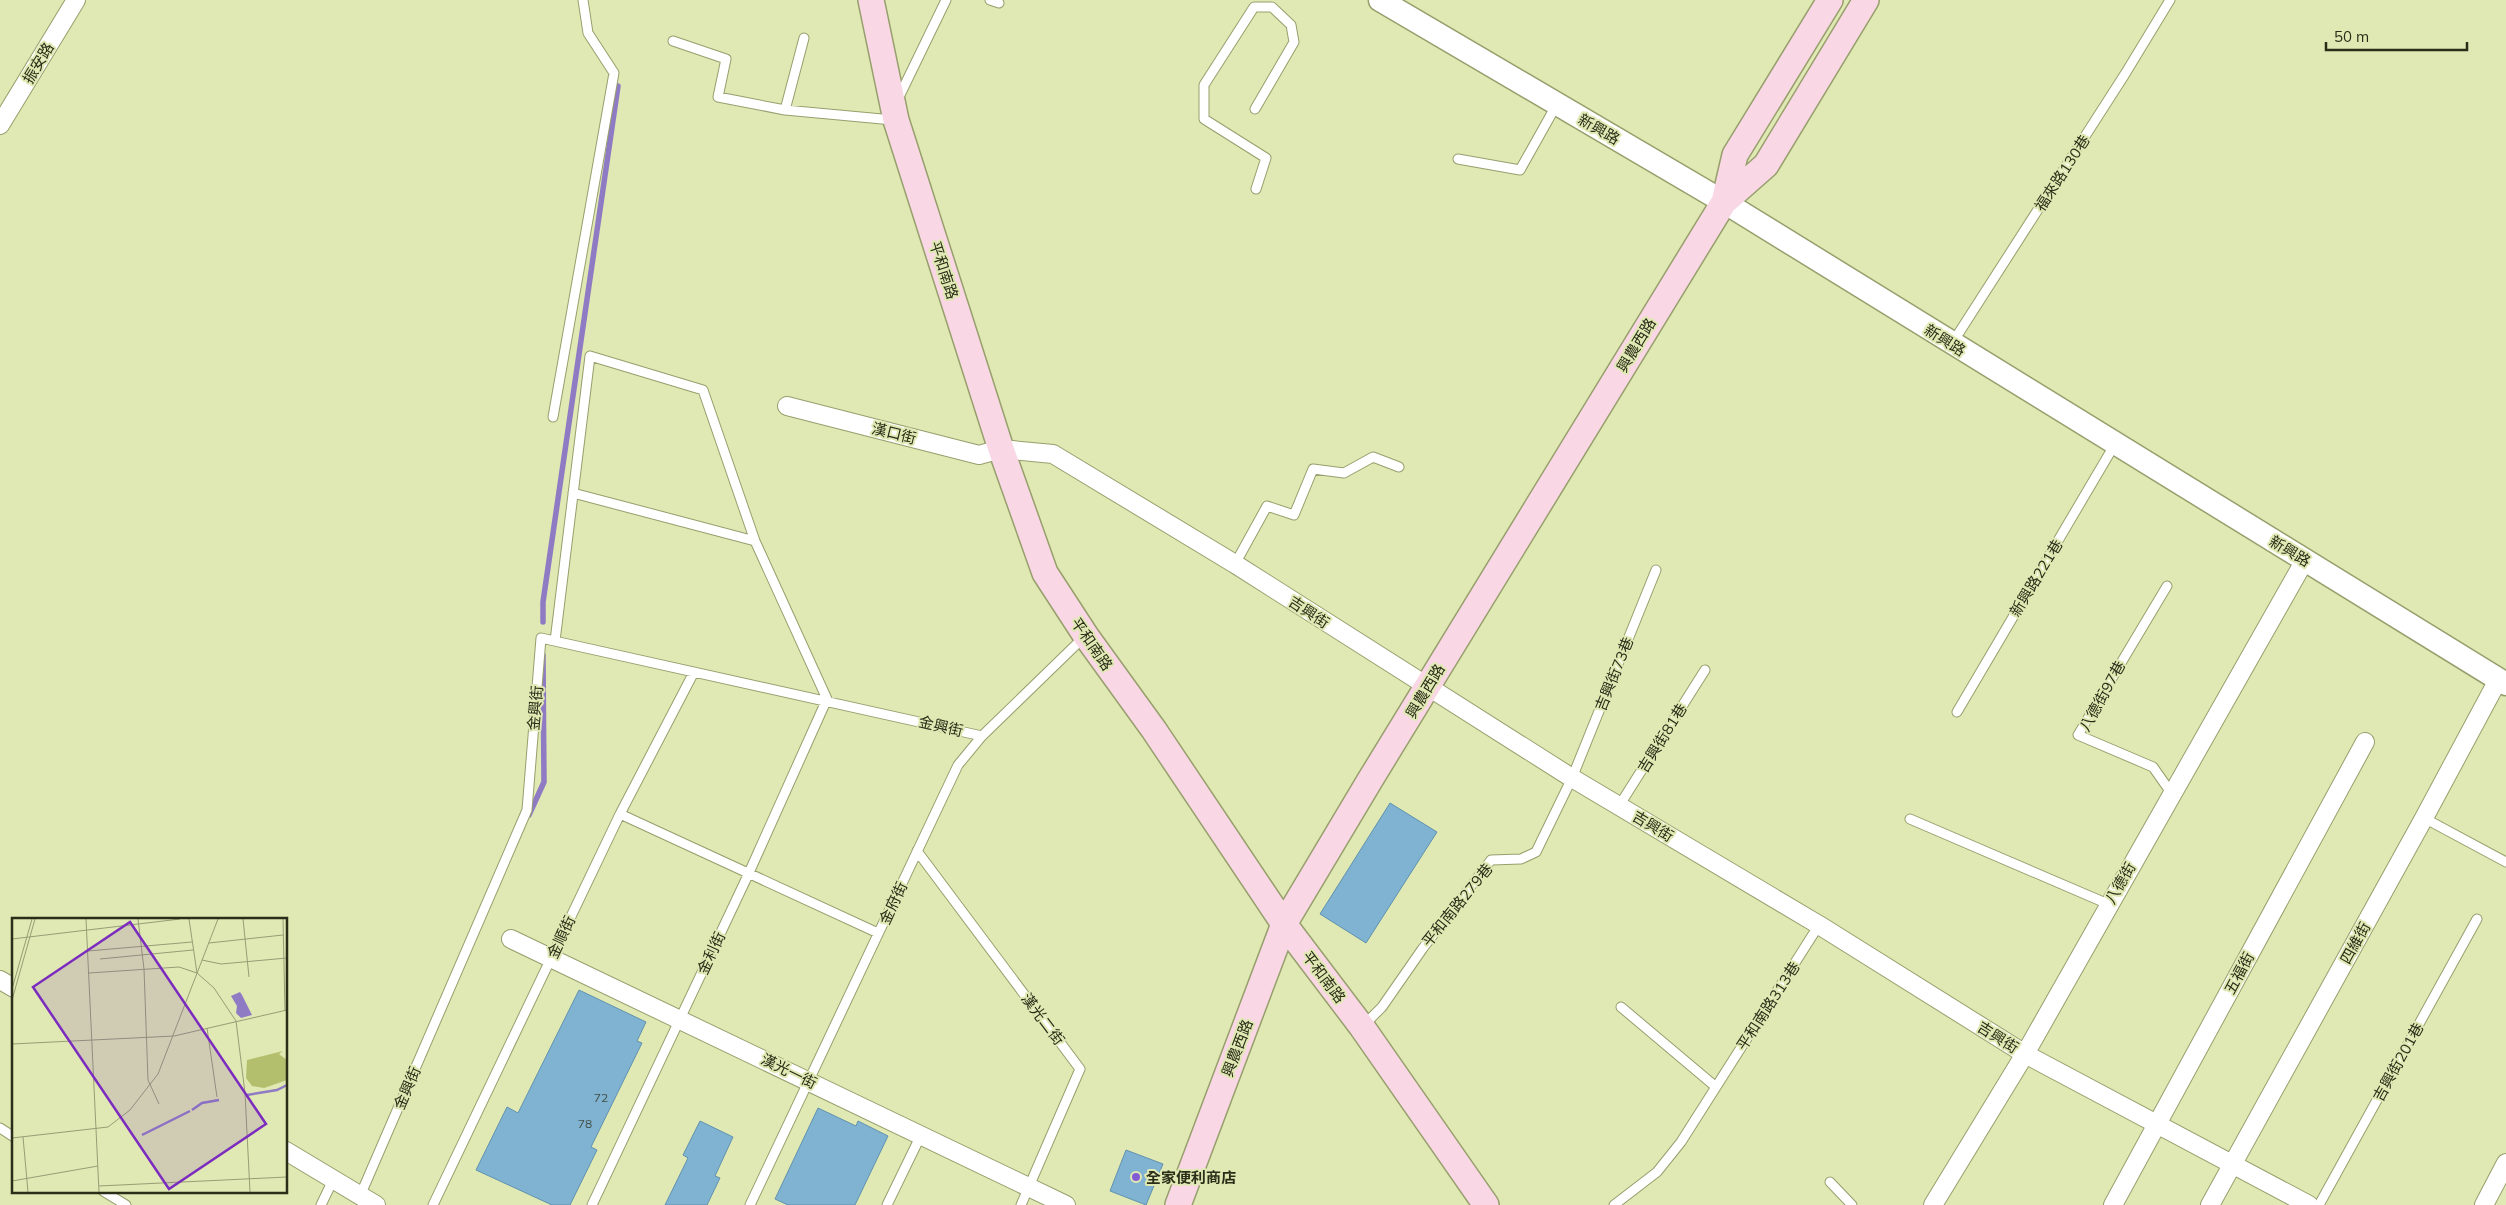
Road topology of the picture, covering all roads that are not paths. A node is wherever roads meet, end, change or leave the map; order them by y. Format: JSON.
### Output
{"nodes":[{"id":1,"x":76,"y":0,"type":"edge"},
{"id":2,"x":583,"y":0,"type":"edge"},
{"id":3,"x":871,"y":0,"type":"edge"},
{"id":4,"x":946,"y":0,"type":"edge"},
{"id":5,"x":1380,"y":0,"type":"edge"},
{"id":6,"x":1830,"y":0,"type":"edge"},
{"id":7,"x":1866,"y":0,"type":"edge"},
{"id":8,"x":2170,"y":0,"type":"edge"},
{"id":9,"x":1274,"y":4,"type":"edge"},
{"id":10,"x":804,"y":38,"type":"dead end"},
{"id":11,"x":673,"y":41,"type":"dead end"},
{"id":12,"x":1557,"y":104,"type":"junction"},
{"id":13,"x":1255,"y":109,"type":"dead end"},
{"id":14,"x":785,"y":110,"type":"junction"},
{"id":15,"x":894,"y":114,"type":"junction"},
{"id":16,"x":0,"y":125,"type":"edge"},
{"id":17,"x":1458,"y":159,"type":"dead end"},
{"id":18,"x":1256,"y":188,"type":"dead end"},
{"id":19,"x":1724,"y":202,"type":"junction"},
{"id":20,"x":1952,"y":344,"type":"junction"},
{"id":21,"x":787,"y":406,"type":"dead end"},
{"id":22,"x":553,"y":417,"type":"dead end"},
{"id":23,"x":2115,"y":444,"type":"junction"},
{"id":24,"x":1002,"y":448,"type":"junction"},
{"id":25,"x":1399,"y":467,"type":"dead end"},
{"id":26,"x":573,"y":493,"type":"junction"},
{"id":27,"x":755,"y":542,"type":"junction"},
{"id":28,"x":2305,"y":560,"type":"junction"},
{"id":29,"x":1235,"y":564,"type":"junction"},
{"id":30,"x":1656,"y":570,"type":"dead end"},
{"id":31,"x":2166,"y":586,"type":"dead end"},
{"id":32,"x":1086,"y":636,"type":"junction"},
{"id":33,"x":555,"y":641,"type":"junction"},
{"id":34,"x":1705,"y":670,"type":"dead end"},
{"id":35,"x":694,"y":672,"type":"junction"},
{"id":36,"x":2502,"y":682,"type":"edge"},
{"id":37,"x":1427,"y":686,"type":"junction"},
{"id":38,"x":827,"y":700,"type":"junction"},
{"id":39,"x":1957,"y":712,"type":"dead end"},
{"id":40,"x":982,"y":736,"type":"junction"},
{"id":41,"x":2365,"y":742,"type":"dead end"},
{"id":42,"x":1572,"y":778,"type":"junction"},
{"id":43,"x":2172,"y":794,"type":"junction"},
{"id":44,"x":1619,"y":806,"type":"junction"},
{"id":45,"x":620,"y":814,"type":"junction"},
{"id":46,"x":2424,"y":818,"type":"junction"},
{"id":47,"x":1910,"y":819,"type":"dead end"},
{"id":48,"x":917,"y":851,"type":"junction"},
{"id":49,"x":2506,"y":862,"type":"edge"},
{"id":50,"x":748,"y":875,"type":"junction"},
{"id":51,"x":2108,"y":904,"type":"junction"},
{"id":52,"x":2477,"y":919,"type":"dead end"},
{"id":53,"x":1284,"y":924,"type":"junction"},
{"id":54,"x":1820,"y":925,"type":"junction"},
{"id":55,"x":878,"y":933,"type":"junction"},
{"id":56,"x":511,"y":939,"type":"dead end"},
{"id":57,"x":552,"y":958,"type":"junction"},
{"id":58,"x":0,"y":980,"type":"edge"},
{"id":59,"x":12,"y":987,"type":"edge"},
{"id":60,"x":1621,"y":1006,"type":"dead end"},
{"id":61,"x":680,"y":1019,"type":"junction"},
{"id":62,"x":1362,"y":1027,"type":"junction"},
{"id":63,"x":2025,"y":1054,"type":"junction"},
{"id":64,"x":809,"y":1080,"type":"junction"},
{"id":65,"x":1716,"y":1087,"type":"junction"},
{"id":66,"x":2158,"y":1124,"type":"junction"},
{"id":67,"x":0,"y":1128,"type":"edge"},
{"id":68,"x":921,"y":1135,"type":"junction"},
{"id":69,"x":12,"y":1136,"type":"edge"},
{"id":70,"x":288,"y":1152,"type":"edge"},
{"id":71,"x":2506,"y":1163,"type":"edge"},
{"id":72,"x":2233,"y":1165,"type":"junction"},
{"id":73,"x":333,"y":1180,"type":"junction"},
{"id":74,"x":1830,"y":1182,"type":"dead end"},
{"id":75,"x":1028,"y":1187,"type":"junction"},
{"id":76,"x":105,"y":1192,"type":"edge"},
{"id":77,"x":360,"y":1196,"type":"junction"},
{"id":78,"x":126,"y":1205,"type":"edge"},
{"id":79,"x":322,"y":1205,"type":"edge"},
{"id":80,"x":376,"y":1205,"type":"edge"},
{"id":81,"x":433,"y":1205,"type":"edge"},
{"id":82,"x":592,"y":1205,"type":"edge"},
{"id":83,"x":750,"y":1205,"type":"edge"},
{"id":84,"x":887,"y":1205,"type":"edge"},
{"id":85,"x":1021,"y":1205,"type":"edge"},
{"id":86,"x":1066,"y":1205,"type":"edge"},
{"id":87,"x":1178,"y":1205,"type":"edge"},
{"id":88,"x":1486,"y":1205,"type":"edge"},
{"id":89,"x":1614,"y":1205,"type":"edge"},
{"id":90,"x":1852,"y":1205,"type":"edge"},
{"id":91,"x":1933,"y":1205,"type":"edge"},
{"id":92,"x":2114,"y":1205,"type":"edge"},
{"id":93,"x":2210,"y":1205,"type":"edge"},
{"id":94,"x":2308,"y":1205,"type":"edge"},
{"id":95,"x":2319,"y":1205,"type":"edge"},
{"id":96,"x":2484,"y":1205,"type":"edge"}],
"edges":[{"from":1,"to":16,"type":"street","name":"振安路"},
{"from":2,"to":22,"type":"lane"},
{"from":3,"to":15,"type":"main road","name":"平和南路"},
{"from":4,"to":15,"type":"lane"},
{"from":5,"to":12,"type":"street","name":"新興路"},
{"from":6,"to":19,"type":"main road","name":"興農西路"},
{"from":7,"to":19,"type":"main road","name":"興農西路"},
{"from":8,"to":20,"type":"lane","name":"福來路130巷"},
{"from":9,"to":13,"type":"lane"},
{"from":9,"to":18,"type":"lane"},
{"from":10,"to":14,"type":"lane"},
{"from":11,"to":14,"type":"lane"},
{"from":12,"to":17,"type":"lane"},
{"from":12,"to":19,"type":"street","name":"新興路"},
{"from":14,"to":15,"type":"lane"},
{"from":15,"to":24,"type":"main road","name":"平和南路"},
{"from":19,"to":20,"type":"street","name":"新興路"},
{"from":19,"to":37,"type":"main road","name":"興農西路"},
{"from":20,"to":23,"type":"street","name":"新興路"},
{"from":21,"to":24,"type":"street","name":"漢口街"},
{"from":23,"to":28,"type":"street","name":"新興路"},
{"from":23,"to":39,"type":"lane","name":"新興路221巷"},
{"from":24,"to":29,"type":"street","name":"吉興街"},
{"from":24,"to":32,"type":"main road","name":"平和南路"},
{"from":25,"to":29,"type":"lane"},
{"from":26,"to":27,"type":"lane"},
{"from":26,"to":27,"type":"lane"},
{"from":26,"to":33,"type":"lane"},
{"from":27,"to":38,"type":"lane"},
{"from":28,"to":36,"type":"street","name":"新興路"},
{"from":28,"to":43,"type":"street","name":"八德街"},
{"from":29,"to":37,"type":"street","name":"吉興街"},
{"from":30,"to":42,"type":"lane","name":"吉興街73巷"},
{"from":31,"to":43,"type":"lane","name":"八德街97巷"},
{"from":32,"to":40,"type":"lane","name":"金府街"},
{"from":32,"to":53,"type":"main road","name":"平和南路"},
{"from":33,"to":35,"type":"lane","name":"金興街"},
{"from":33,"to":77,"type":"lane","name":"金興街"},
{"from":34,"to":44,"type":"lane","name":"吉興街81巷"},
{"from":35,"to":38,"type":"lane","name":"金興街"},
{"from":35,"to":45,"type":"lane","name":"金順街"},
{"from":36,"to":46,"type":"street","name":"四維街"},
{"from":37,"to":42,"type":"street","name":"吉興街"},
{"from":37,"to":53,"type":"main road","name":"興農西路"},
{"from":38,"to":40,"type":"lane","name":"金興街"},
{"from":38,"to":50,"type":"lane","name":"金利街"},
{"from":40,"to":48,"type":"lane","name":"金府街"},
{"from":41,"to":66,"type":"street","name":"五福街"},
{"from":42,"to":44,"type":"street","name":"吉興街"},
{"from":42,"to":62,"type":"lane","name":"平和南路279巷"},
{"from":43,"to":51,"type":"street","name":"八德街"},
{"from":44,"to":54,"type":"street","name":"吉興街"},
{"from":45,"to":50,"type":"lane"},
{"from":45,"to":57,"type":"lane","name":"金順街"},
{"from":46,"to":49,"type":"lane"},
{"from":46,"to":72,"type":"street","name":"四維街"},
{"from":47,"to":51,"type":"lane"},
{"from":48,"to":55,"type":"lane","name":"金府街"},
{"from":48,"to":75,"type":"lane","name":"漢光二街"},
{"from":50,"to":55,"type":"lane"},
{"from":50,"to":61,"type":"lane","name":"金利街"},
{"from":51,"to":63,"type":"street","name":"八德街"},
{"from":52,"to":95,"type":"lane","name":"吉興街201巷"},
{"from":53,"to":62,"type":"main road","name":"平和南路"},
{"from":53,"to":87,"type":"main road","name":"興農西路"},
{"from":54,"to":63,"type":"street","name":"吉興街"},
{"from":54,"to":65,"type":"lane","name":"平和南路313巷"},
{"from":55,"to":64,"type":"lane","name":"金府街"},
{"from":56,"to":57,"type":"street","name":"漢光一街"},
{"from":57,"to":61,"type":"street","name":"漢光一街"},
{"from":57,"to":81,"type":"lane","name":"金順街"},
{"from":58,"to":59,"type":"street"},
{"from":60,"to":65,"type":"lane"},
{"from":61,"to":64,"type":"street","name":"漢光一街"},
{"from":61,"to":82,"type":"lane","name":"金利街"},
{"from":62,"to":88,"type":"main road","name":"平和南路"},
{"from":63,"to":66,"type":"street","name":"吉興街"},
{"from":63,"to":91,"type":"street","name":"八德街"},
{"from":64,"to":68,"type":"street","name":"漢光一街"},
{"from":64,"to":83,"type":"lane","name":"金府街"},
{"from":65,"to":89,"type":"lane","name":"平和南路313巷"},
{"from":66,"to":72,"type":"street","name":"吉興街"},
{"from":66,"to":92,"type":"street","name":"五福街"},
{"from":67,"to":69,"type":"lane"},
{"from":68,"to":75,"type":"street","name":"漢光一街"},
{"from":68,"to":84,"type":"lane"},
{"from":70,"to":73,"type":"street"},
{"from":71,"to":96,"type":"street"},
{"from":72,"to":93,"type":"street","name":"四維街"},
{"from":72,"to":94,"type":"street","name":"吉興街"},
{"from":73,"to":77,"type":"street"},
{"from":73,"to":79,"type":"lane"},
{"from":74,"to":90,"type":"lane"},
{"from":75,"to":85,"type":"lane","name":"漢光二街"},
{"from":75,"to":86,"type":"street","name":"漢光一街"},
{"from":76,"to":78,"type":"lane"},
{"from":77,"to":80,"type":"street"}]}
